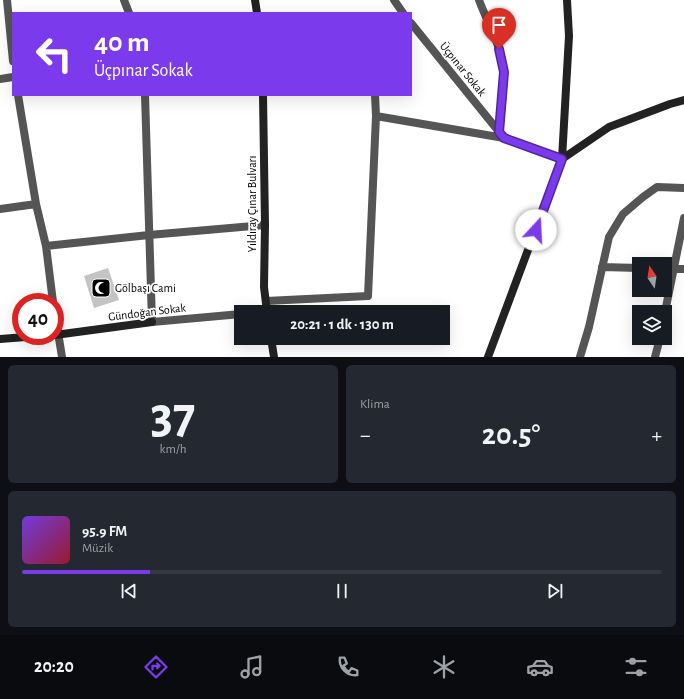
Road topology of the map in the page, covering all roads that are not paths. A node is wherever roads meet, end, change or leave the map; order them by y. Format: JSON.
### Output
{"nodes":[{"id":1,"x":7,"y":0,"type":"edge"},
{"id":2,"x":124,"y":0,"type":"edge"},
{"id":3,"x":255,"y":0,"type":"edge"},
{"id":4,"x":394,"y":0,"type":"edge"},
{"id":5,"x":479,"y":0,"type":"edge"},
{"id":6,"x":567,"y":0,"type":"edge"},
{"id":7,"x":129,"y":12,"type":"edge"},
{"id":8,"x":257,"y":12,"type":"edge"},
{"id":9,"x":402,"y":12,"type":"edge"},
{"id":10,"x":412,"y":24,"type":"edge"},
{"id":11,"x":12,"y":51,"type":"edge"},
{"id":12,"x":12,"y":77,"type":"edge"},
{"id":13,"x":0,"y":79,"type":"edge"},
{"id":14,"x":18,"y":96,"type":"edge"},
{"id":15,"x":145,"y":96,"type":"edge"},
{"id":16,"x":263,"y":96,"type":"edge"},
{"id":17,"x":375,"y":96,"type":"edge"},
{"id":18,"x":684,"y":100,"type":"edge"},
{"id":19,"x":376,"y":116,"type":"junction"},
{"id":20,"x":501,"y":135,"type":"junction"},
{"id":21,"x":562,"y":159,"type":"junction"},
{"id":22,"x":684,"y":188,"type":"edge"},
{"id":23,"x":36,"y":204,"type":"junction"},
{"id":24,"x":0,"y":209,"type":"edge"},
{"id":25,"x":684,"y":218,"type":"edge"},
{"id":26,"x":265,"y":225,"type":"junction"},
{"id":27,"x":149,"y":235,"type":"junction"},
{"id":28,"x":46,"y":246,"type":"junction"},
{"id":29,"x":672,"y":258,"type":"edge"},
{"id":30,"x":602,"y":267,"type":"junction"},
{"id":31,"x":632,"y":268,"type":"edge"},
{"id":32,"x":672,"y":268,"type":"edge"},
{"id":33,"x":684,"y":269,"type":"edge"},
{"id":34,"x":52,"y":293,"type":"edge"},
{"id":35,"x":266,"y":301,"type":"junction"},
{"id":36,"x":266,"y":305,"type":"edge"},
{"id":37,"x":234,"y":315,"type":"edge"},
{"id":38,"x":152,"y":322,"type":"junction"},
{"id":39,"x":64,"y":334,"type":"edge"},
{"id":40,"x":12,"y":338,"type":"edge"},
{"id":41,"x":0,"y":339,"type":"edge"},
{"id":42,"x":59,"y":345,"type":"edge"},
{"id":43,"x":272,"y":345,"type":"edge"},
{"id":44,"x":658,"y":345,"type":"edge"},
{"id":45,"x":62,"y":357,"type":"edge"},
{"id":46,"x":274,"y":357,"type":"edge"},
{"id":47,"x":488,"y":357,"type":"edge"},
{"id":48,"x":580,"y":357,"type":"edge"},
{"id":49,"x":655,"y":357,"type":"edge"}],
"edges":[{"from":1,"to":11,"type":"street"},
{"from":2,"to":7,"type":"street"},
{"from":3,"to":8,"type":"street"},
{"from":4,"to":9,"type":"street"},
{"from":5,"to":20,"type":"street"},
{"from":6,"to":21,"type":"street"},
{"from":10,"to":20,"type":"street","name":"Üçpınar Sokak"},
{"from":12,"to":13,"type":"street"},
{"from":14,"to":23,"type":"street"},
{"from":15,"to":27,"type":"street"},
{"from":16,"to":26,"type":"street","name":"Yıldıray Çınar Bulvarı"},
{"from":17,"to":19,"type":"street"},
{"from":18,"to":21,"type":"street"},
{"from":19,"to":20,"type":"street"},
{"from":19,"to":35,"type":"street"},
{"from":20,"to":21,"type":"street"},
{"from":21,"to":47,"type":"street"},
{"from":22,"to":30,"type":"street"},
{"from":23,"to":24,"type":"street"},
{"from":23,"to":28,"type":"street"},
{"from":25,"to":29,"type":"street"},
{"from":26,"to":27,"type":"street"},
{"from":26,"to":35,"type":"street","name":"Yıldıray Çınar Bulvarı"},
{"from":27,"to":28,"type":"street"},
{"from":27,"to":38,"type":"street"},
{"from":28,"to":34,"type":"street"},
{"from":30,"to":31,"type":"street"},
{"from":30,"to":48,"type":"street"},
{"from":32,"to":33,"type":"street"},
{"from":35,"to":36,"type":"street","name":"Yıldıray Çınar Bulvarı"},
{"from":37,"to":38,"type":"street","name":"Gündoğan Sokak"},
{"from":38,"to":39,"type":"street","name":"Gündoğan Sokak"},
{"from":40,"to":41,"type":"street"},
{"from":42,"to":45,"type":"street"},
{"from":43,"to":46,"type":"street"},
{"from":44,"to":49,"type":"street"}]}
